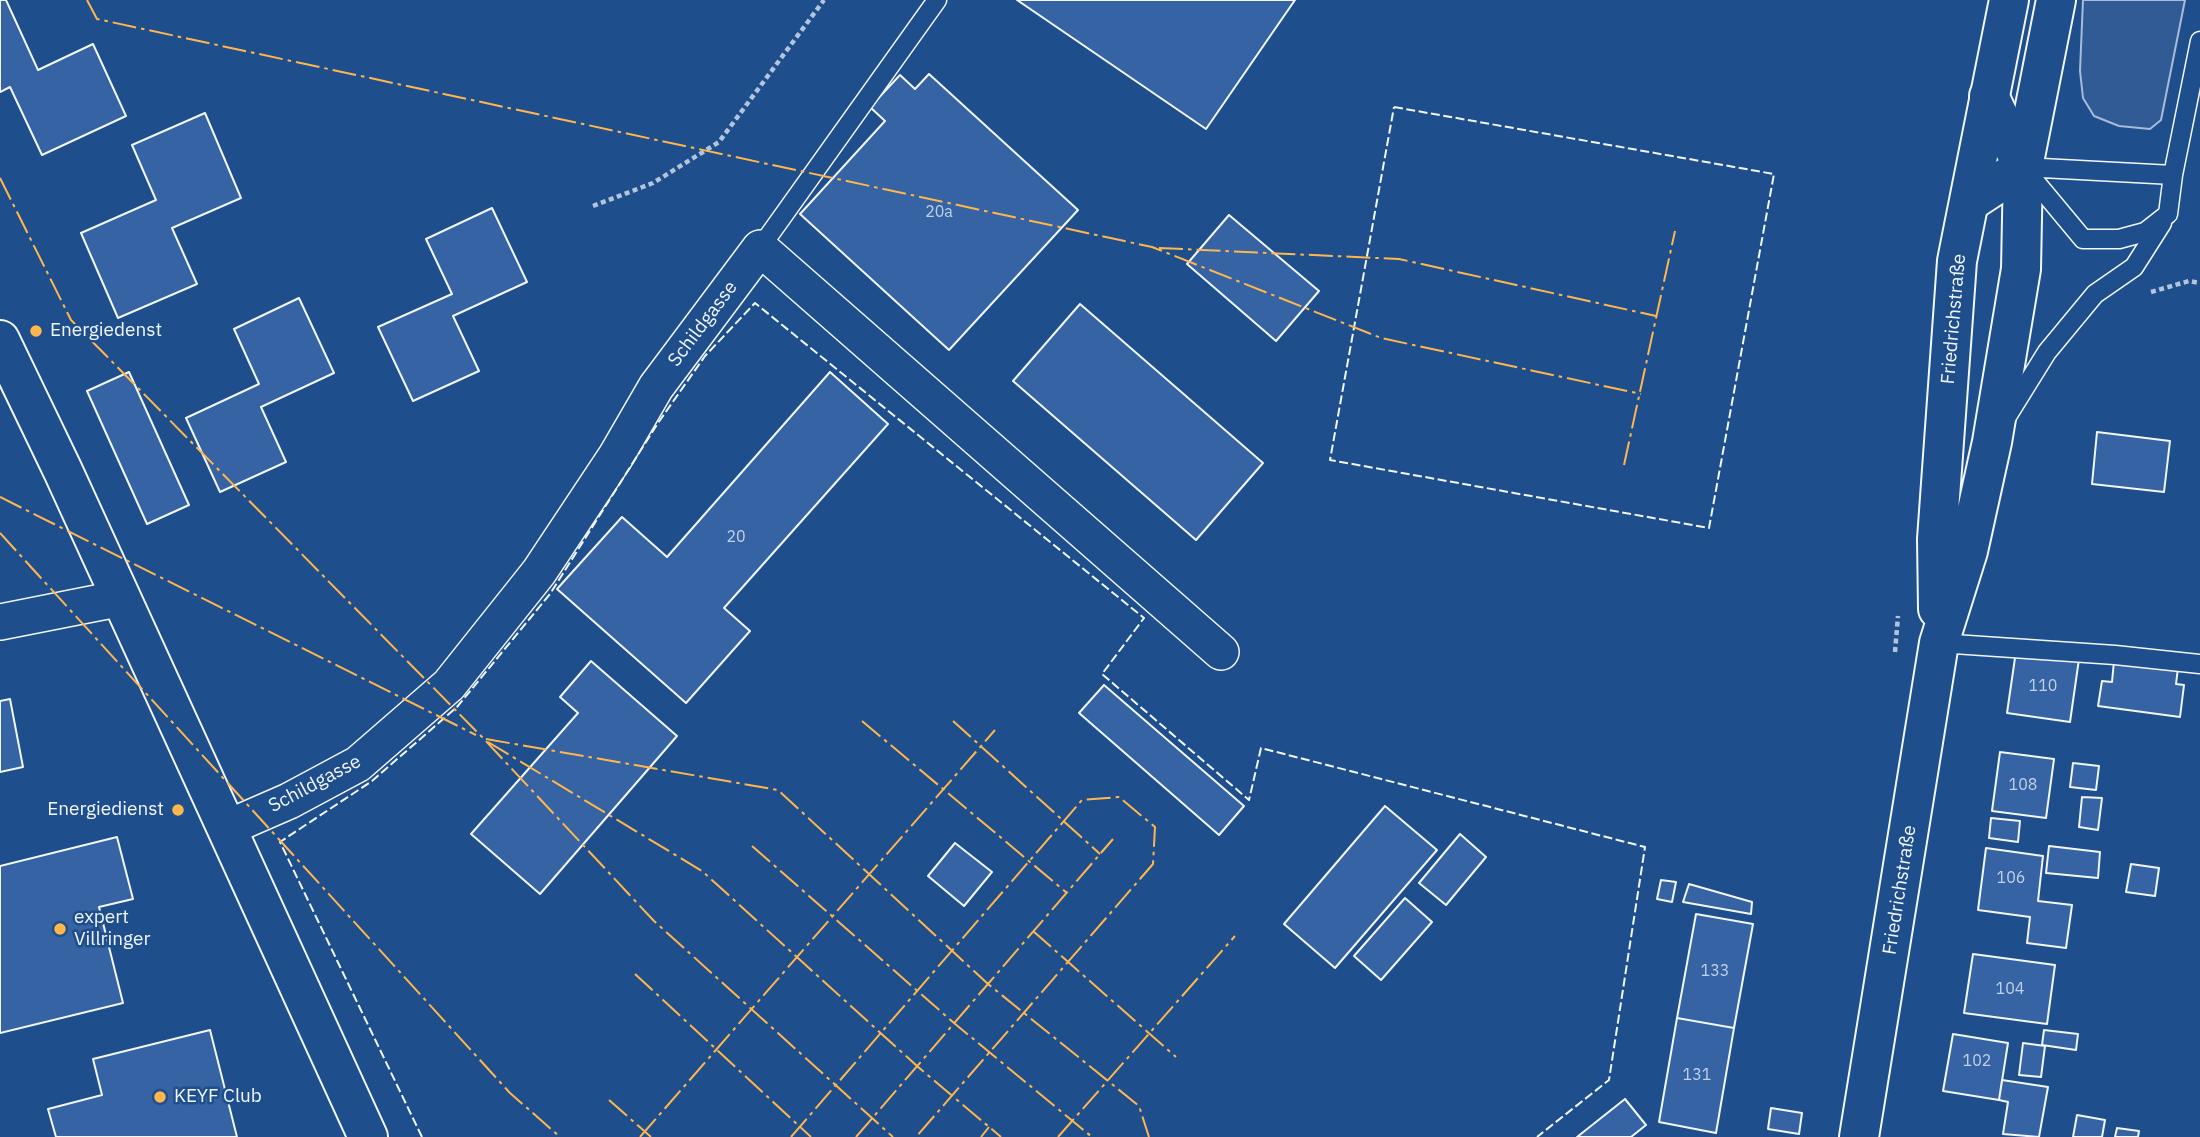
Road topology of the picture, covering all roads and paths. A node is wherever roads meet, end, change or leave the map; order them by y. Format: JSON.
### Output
{"nodes":[{"id":1,"x":824,"y":0,"type":"edge"},
{"id":2,"x":937,"y":0,"type":"edge"},
{"id":3,"x":2009,"y":0,"type":"edge"},
{"id":4,"x":2056,"y":0,"type":"edge"},
{"id":5,"x":2200,"y":41,"type":"edge"},
{"id":6,"x":1989,"y":96,"type":"junction"},
{"id":7,"x":2024,"y":167,"type":"junction"},
{"id":8,"x":2173,"y":175,"type":"junction"},
{"id":9,"x":1970,"y":201,"type":"junction"},
{"id":10,"x":593,"y":206,"type":"dead end"},
{"id":11,"x":2168,"y":214,"type":"junction"},
{"id":12,"x":760,"y":248,"type":"junction"},
{"id":13,"x":0,"y":340,"type":"edge"},
{"id":14,"x":1992,"y":442,"type":"junction"},
{"id":15,"x":122,"y":598,"type":"junction"},
{"id":16,"x":0,"y":622,"type":"edge"},
{"id":17,"x":1939,"y":643,"type":"junction"},
{"id":18,"x":1220,"y":652,"type":"dead end"},
{"id":19,"x":2200,"y":664,"type":"edge"},
{"id":20,"x":227,"y":828,"type":"junction"},
{"id":21,"x":369,"y":1137,"type":"edge"},
{"id":22,"x":1859,"y":1137,"type":"edge"}],
"edges":[{"from":1,"to":10,"type":"path"},
{"from":2,"to":12,"type":"lane"},
{"from":3,"to":6,"type":"main road","name":"Friedrichstraße"},
{"from":4,"to":7,"type":"main road","name":"Friedrichstraße"},
{"from":5,"to":8,"type":"lane"},
{"from":6,"to":7,"type":"main road"},
{"from":6,"to":9,"type":"main road","name":"Friedrichstraße"},
{"from":7,"to":8,"type":"lane"},
{"from":7,"to":9,"type":"main road"},
{"from":7,"to":11,"type":"lane"},
{"from":7,"to":14,"type":"main road","name":"Friedrichstraße"},
{"from":8,"to":11,"type":"lane"},
{"from":9,"to":17,"type":"main road","name":"Friedrichstraße"},
{"from":11,"to":14,"type":"lane"},
{"from":12,"to":18,"type":"street"},
{"from":12,"to":20,"type":"street","name":"Schildgasse"},
{"from":13,"to":15,"type":"main road"},
{"from":14,"to":17,"type":"main road","name":"Friedrichstraße"},
{"from":15,"to":16,"type":"street"},
{"from":15,"to":20,"type":"main road"},
{"from":17,"to":19,"type":"lane"},
{"from":17,"to":22,"type":"main road","name":"Friedrichstraße"},
{"from":20,"to":21,"type":"main road"}]}
